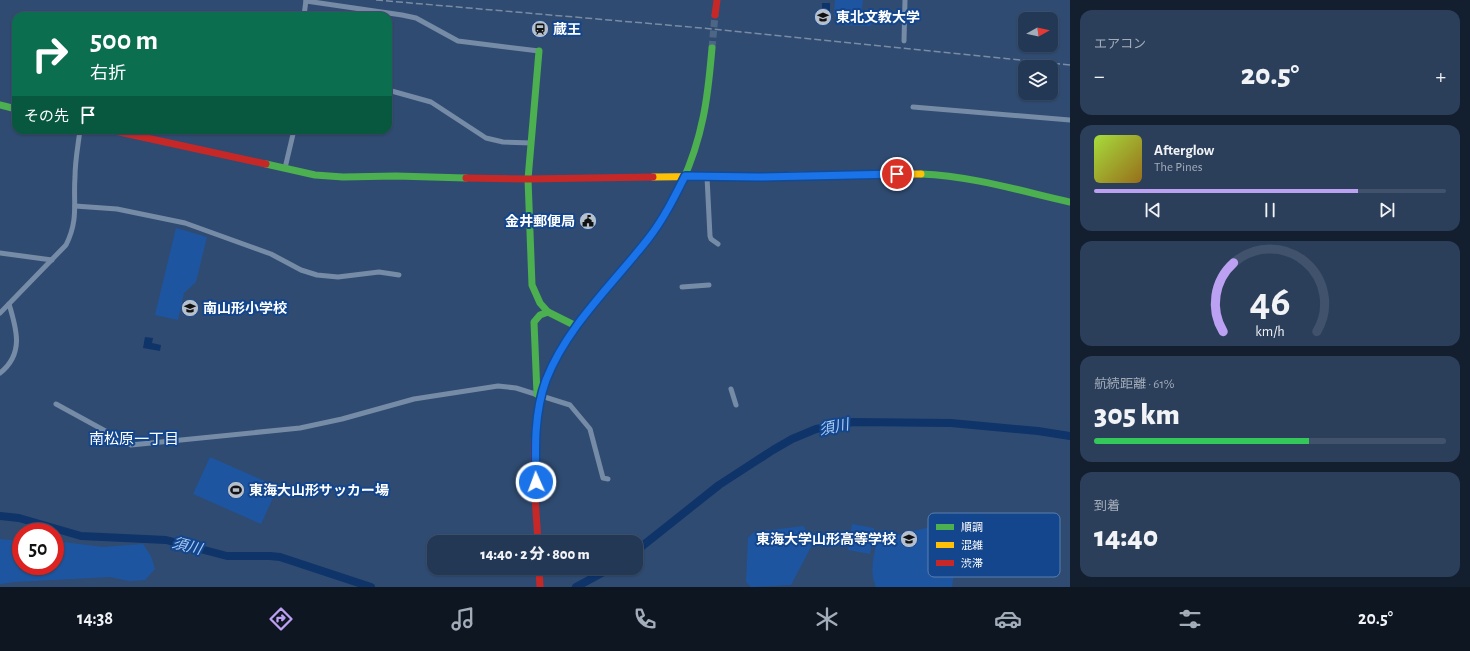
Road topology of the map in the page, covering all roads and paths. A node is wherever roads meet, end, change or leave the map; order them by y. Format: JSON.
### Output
{"nodes":[{"id":1,"x":717,"y":0,"type":"edge"},
{"id":2,"x":905,"y":0,"type":"edge"},
{"id":3,"x":306,"y":1,"type":"edge"},
{"id":4,"x":305,"y":12,"type":"edge"},
{"id":5,"x":381,"y":12,"type":"edge"},
{"id":6,"x":392,"y":14,"type":"edge"},
{"id":7,"x":715,"y":15,"type":"tunnel mouth"},
{"id":8,"x":904,"y":41,"type":"dead end"},
{"id":9,"x":712,"y":48,"type":"tunnel mouth"},
{"id":10,"x":539,"y":51,"type":"joint"},
{"id":11,"x":392,"y":91,"type":"edge"},
{"id":12,"x":0,"y":105,"type":"edge"},
{"id":13,"x":913,"y":106,"type":"dead end"},
{"id":14,"x":12,"y":108,"type":"edge"},
{"id":15,"x":1070,"y":120,"type":"edge"},
{"id":16,"x":79,"y":134,"type":"edge"},
{"id":17,"x":128,"y":134,"type":"edge"},
{"id":18,"x":293,"y":134,"type":"edge"},
{"id":19,"x":531,"y":143,"type":"junction"},
{"id":20,"x":285,"y":168,"type":"junction"},
{"id":21,"x":685,"y":176,"type":"junction"},
{"id":22,"x":707,"y":177,"type":"junction"},
{"id":23,"x":528,"y":180,"type":"junction"},
{"id":24,"x":1070,"y":202,"type":"edge"},
{"id":25,"x":75,"y":206,"type":"junction"},
{"id":26,"x":718,"y":244,"type":"dead end"},
{"id":27,"x":0,"y":253,"type":"edge"},
{"id":28,"x":52,"y":260,"type":"junction"},
{"id":29,"x":398,"y":275,"type":"dead end"},
{"id":30,"x":709,"y":285,"type":"dead end"},
{"id":31,"x":682,"y":287,"type":"dead end"},
{"id":32,"x":9,"y":304,"type":"junction"},
{"id":33,"x":548,"y":312,"type":"junction"},
{"id":34,"x":0,"y":313,"type":"edge"},
{"id":35,"x":576,"y":326,"type":"junction"},
{"id":36,"x":0,"y":373,"type":"edge"},
{"id":37,"x":731,"y":389,"type":"dead end"},
{"id":38,"x":540,"y":395,"type":"junction"},
{"id":39,"x":56,"y":404,"type":"dead end"},
{"id":40,"x":736,"y":405,"type":"dead end"},
{"id":41,"x":608,"y":479,"type":"dead end"},
{"id":42,"x":538,"y":535,"type":"edge"},
{"id":43,"x":539,"y":575,"type":"edge"},
{"id":44,"x":540,"y":587,"type":"edge"}],
"edges":[{"from":1,"to":7,"type":"street"},
{"from":2,"to":8,"type":"street"},
{"from":3,"to":4,"type":"street"},
{"from":3,"to":5,"type":"street"},
{"from":6,"to":10,"type":"street"},
{"from":9,"to":21,"type":"street"},
{"from":10,"to":19,"type":"street"},
{"from":11,"to":19,"type":"street"},
{"from":12,"to":14,"type":"street"},
{"from":13,"to":15,"type":"street"},
{"from":16,"to":25,"type":"street"},
{"from":17,"to":20,"type":"street"},
{"from":18,"to":20,"type":"street"},
{"from":19,"to":23,"type":"street"},
{"from":20,"to":23,"type":"street"},
{"from":21,"to":22,"type":"street"},
{"from":21,"to":23,"type":"street"},
{"from":21,"to":35,"type":"street"},
{"from":22,"to":24,"type":"street"},
{"from":22,"to":26,"type":"street"},
{"from":23,"to":33,"type":"street"},
{"from":25,"to":28,"type":"street"},
{"from":25,"to":29,"type":"street"},
{"from":27,"to":28,"type":"street"},
{"from":28,"to":32,"type":"street"},
{"from":30,"to":31,"type":"street"},
{"from":32,"to":34,"type":"street"},
{"from":32,"to":36,"type":"street"},
{"from":33,"to":35,"type":"street"},
{"from":33,"to":38,"type":"street"},
{"from":35,"to":38,"type":"street"},
{"from":37,"to":40,"type":"street"},
{"from":38,"to":39,"type":"street"},
{"from":38,"to":41,"type":"street"},
{"from":38,"to":42,"type":"street"},
{"from":43,"to":44,"type":"street"}]}
